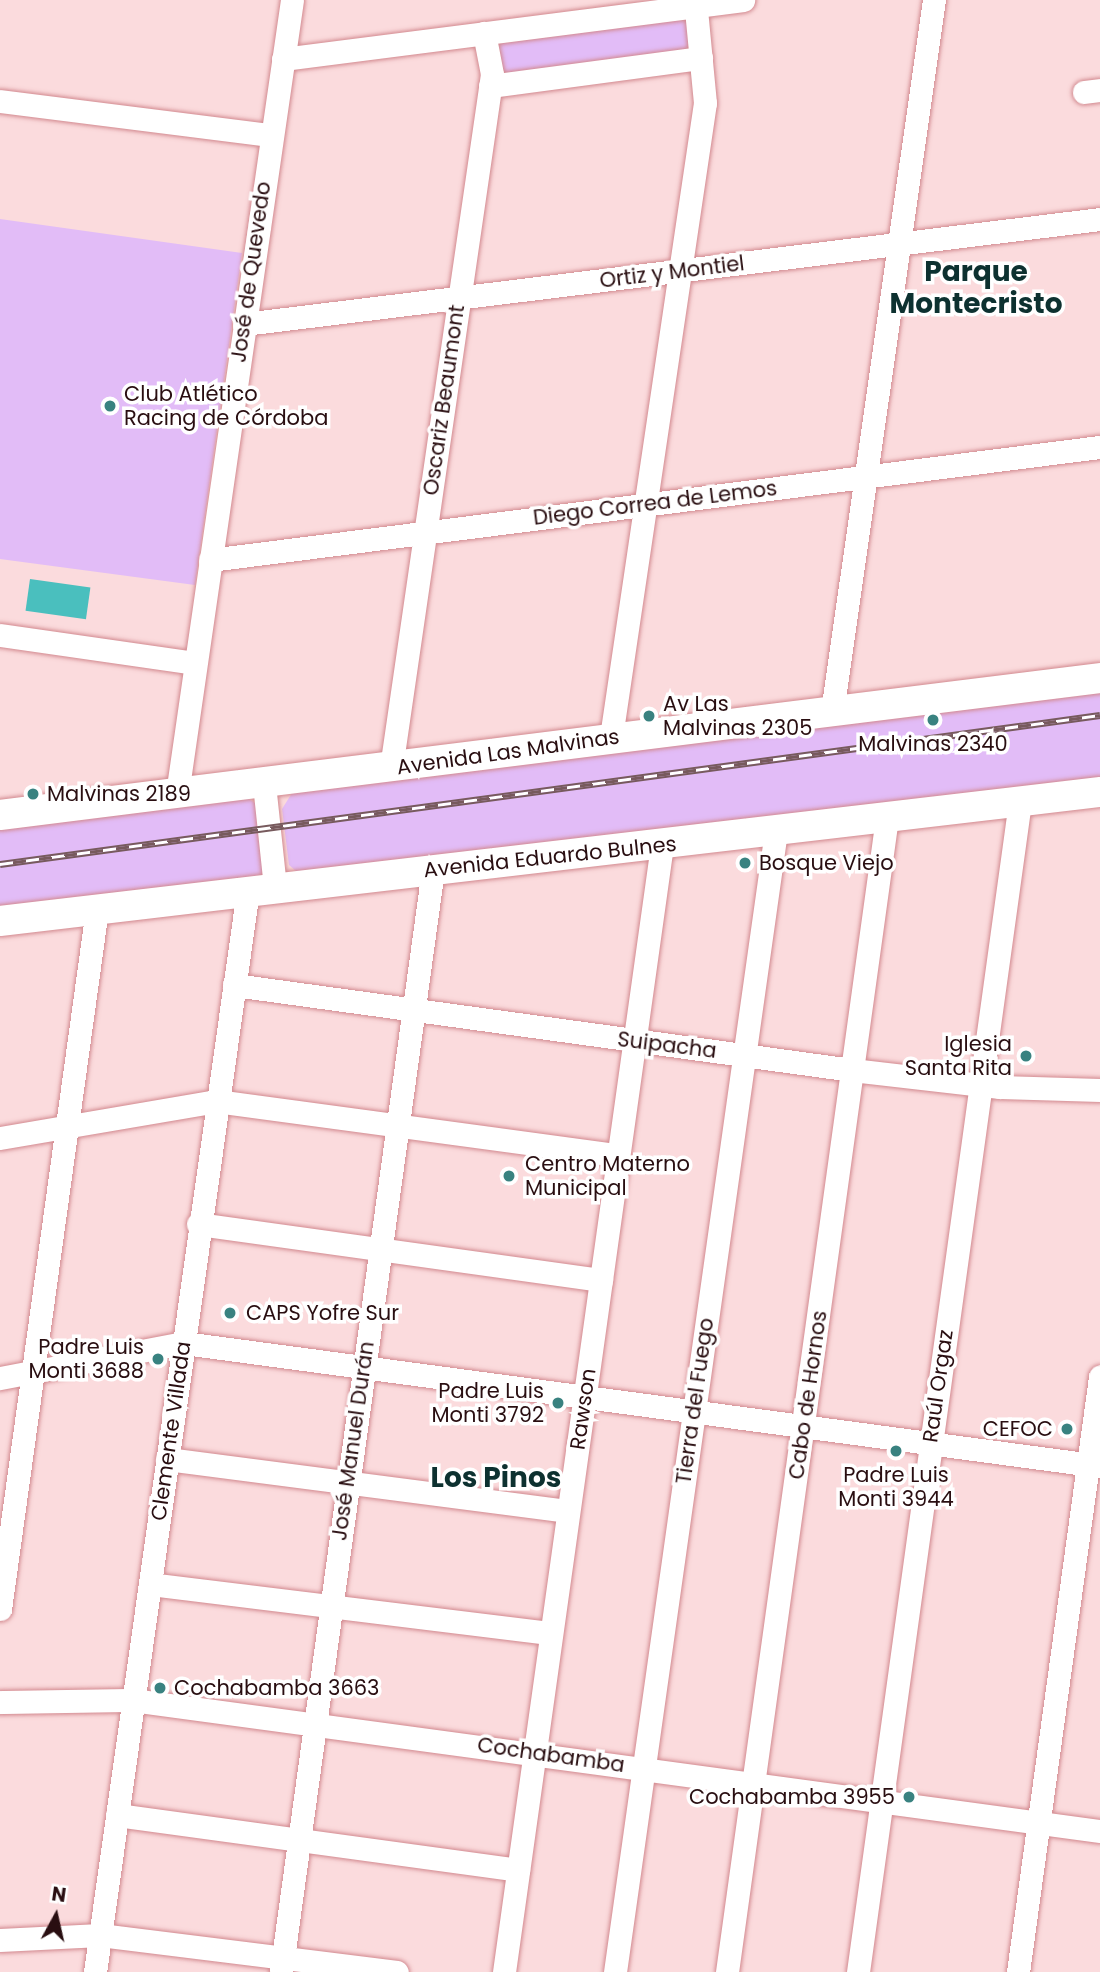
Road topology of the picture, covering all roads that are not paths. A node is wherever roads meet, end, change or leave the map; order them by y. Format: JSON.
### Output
{"nodes":[{"id":1,"x":292,"y":0,"type":"edge"},
{"id":2,"x":743,"y":0,"type":"edge"},
{"id":3,"x":934,"y":0,"type":"edge"},
{"id":4,"x":696,"y":3,"type":"edge"},
{"id":5,"x":484,"y":33,"type":"junction"},
{"id":6,"x":701,"y":58,"type":"junction"},
{"id":7,"x":283,"y":59,"type":"junction"},
{"id":8,"x":490,"y":86,"type":"junction"},
{"id":9,"x":0,"y":101,"type":"edge"},
{"id":10,"x":271,"y":135,"type":"junction"},
{"id":11,"x":1100,"y":219,"type":"edge"},
{"id":12,"x":899,"y":245,"type":"junction"},
{"id":13,"x":678,"y":271,"type":"junction"},
{"id":14,"x":457,"y":299,"type":"junction"},
{"id":15,"x":244,"y":324,"type":"junction"},
{"id":16,"x":1100,"y":447,"type":"edge"},
{"id":17,"x":863,"y":478,"type":"junction"},
{"id":18,"x":644,"y":505,"type":"junction"},
{"id":19,"x":426,"y":531,"type":"junction"},
{"id":20,"x":210,"y":560,"type":"junction"},
{"id":21,"x":0,"y":635,"type":"edge"},
{"id":22,"x":195,"y":663,"type":"junction"},
{"id":23,"x":1100,"y":678,"type":"edge"},
{"id":24,"x":832,"y":712,"type":"junction"},
{"id":25,"x":611,"y":737,"type":"junction"},
{"id":26,"x":391,"y":768,"type":"junction"},
{"id":27,"x":264,"y":783,"type":"junction"},
{"id":28,"x":1100,"y":792,"type":"edge"},
{"id":29,"x":177,"y":794,"type":"junction"},
{"id":30,"x":1020,"y":801,"type":"junction"},
{"id":31,"x":0,"y":815,"type":"edge"},
{"id":32,"x":887,"y":818,"type":"junction"},
{"id":33,"x":776,"y":831,"type":"junction"},
{"id":34,"x":662,"y":845,"type":"junction"},
{"id":35,"x":433,"y":870,"type":"junction"},
{"id":36,"x":262,"y":888,"type":"junction"},
{"id":37,"x":97,"y":909,"type":"junction"},
{"id":38,"x":0,"y":921,"type":"edge"},
{"id":39,"x":234,"y":985,"type":"junction"},
{"id":40,"x":416,"y":1013,"type":"junction"},
{"id":41,"x":634,"y":1040,"type":"junction"},
{"id":42,"x":745,"y":1055,"type":"junction"},
{"id":43,"x":852,"y":1070,"type":"junction"},
{"id":44,"x":980,"y":1085,"type":"junction"},
{"id":45,"x":1100,"y":1090,"type":"edge"},
{"id":46,"x":216,"y":1101,"type":"junction"},
{"id":47,"x":399,"y":1126,"type":"junction"},
{"id":48,"x":67,"y":1128,"type":"junction"},
{"id":49,"x":0,"y":1138,"type":"edge"},
{"id":50,"x":618,"y":1155,"type":"junction"},
{"id":51,"x":198,"y":1224,"type":"junction"},
{"id":52,"x":382,"y":1250,"type":"junction"},
{"id":53,"x":601,"y":1280,"type":"junction"},
{"id":54,"x":184,"y":1343,"type":"junction"},
{"id":55,"x":364,"y":1367,"type":"junction"},
{"id":56,"x":34,"y":1371,"type":"junction"},
{"id":57,"x":1100,"y":1377,"type":"edge"},
{"id":58,"x":0,"y":1378,"type":"edge"},
{"id":59,"x":585,"y":1397,"type":"junction"},
{"id":60,"x":694,"y":1412,"type":"junction"},
{"id":61,"x":805,"y":1426,"type":"junction"},
{"id":62,"x":930,"y":1443,"type":"junction"},
{"id":63,"x":167,"y":1459,"type":"junction"},
{"id":64,"x":1094,"y":1465,"type":"edge"},
{"id":65,"x":347,"y":1484,"type":"junction"},
{"id":66,"x":567,"y":1511,"type":"junction"},
{"id":67,"x":150,"y":1584,"type":"junction"},
{"id":68,"x":330,"y":1606,"type":"junction"},
{"id":69,"x":0,"y":1609,"type":"edge"},
{"id":70,"x":550,"y":1633,"type":"junction"},
{"id":71,"x":132,"y":1700,"type":"junction"},
{"id":72,"x":0,"y":1702,"type":"edge"},
{"id":73,"x":313,"y":1723,"type":"junction"},
{"id":74,"x":534,"y":1753,"type":"junction"},
{"id":75,"x":642,"y":1768,"type":"junction"},
{"id":76,"x":753,"y":1783,"type":"junction"},
{"id":77,"x":881,"y":1801,"type":"junction"},
{"id":78,"x":117,"y":1815,"type":"junction"},
{"id":79,"x":1039,"y":1823,"type":"junction"},
{"id":80,"x":1100,"y":1831,"type":"edge"},
{"id":81,"x":297,"y":1842,"type":"junction"},
{"id":82,"x":518,"y":1870,"type":"junction"},
{"id":83,"x":100,"y":1935,"type":"junction"},
{"id":84,"x":0,"y":1940,"type":"edge"},
{"id":85,"x":282,"y":1965,"type":"edge"},
{"id":86,"x":95,"y":1972,"type":"edge"},
{"id":87,"x":397,"y":1972,"type":"edge"},
{"id":88,"x":504,"y":1972,"type":"edge"},
{"id":89,"x":615,"y":1972,"type":"edge"},
{"id":90,"x":727,"y":1972,"type":"edge"},
{"id":91,"x":858,"y":1972,"type":"edge"},
{"id":92,"x":1018,"y":1972,"type":"edge"}],
"edges":[{"from":1,"to":7,"type":"street","name":"José de Quevedo"},
{"from":2,"to":4,"type":"street"},
{"from":3,"to":12,"type":"street"},
{"from":4,"to":5,"type":"street"},
{"from":4,"to":6,"type":"street"},
{"from":5,"to":7,"type":"street"},
{"from":5,"to":8,"type":"street","name":"Oscariz Beaumont"},
{"from":6,"to":8,"type":"street"},
{"from":6,"to":13,"type":"street"},
{"from":7,"to":10,"type":"street","name":"José de Quevedo"},
{"from":8,"to":14,"type":"street","name":"Oscariz Beaumont"},
{"from":9,"to":10,"type":"street"},
{"from":10,"to":15,"type":"street","name":"José de Quevedo"},
{"from":11,"to":12,"type":"street","name":"Ortiz y Montiel"},
{"from":12,"to":13,"type":"street","name":"Ortiz y Montiel"},
{"from":12,"to":17,"type":"street"},
{"from":13,"to":14,"type":"street","name":"Ortiz y Montiel"},
{"from":13,"to":18,"type":"street"},
{"from":14,"to":15,"type":"street","name":"Ortiz y Montiel"},
{"from":14,"to":19,"type":"street","name":"Oscariz Beaumont"},
{"from":15,"to":20,"type":"street","name":"José de Quevedo"},
{"from":16,"to":17,"type":"street","name":"Diego Correa de Lemos"},
{"from":17,"to":18,"type":"street","name":"Diego Correa de Lemos"},
{"from":17,"to":24,"type":"street"},
{"from":18,"to":19,"type":"street","name":"Diego Correa de Lemos"},
{"from":18,"to":25,"type":"street"},
{"from":19,"to":20,"type":"street","name":"Diego Correa de Lemos"},
{"from":19,"to":26,"type":"street","name":"Oscariz Beaumont"},
{"from":20,"to":22,"type":"street","name":"José de Quevedo"},
{"from":21,"to":22,"type":"street"},
{"from":22,"to":29,"type":"street","name":"José de Quevedo"},
{"from":23,"to":24,"type":"main road","name":"Avenida Las Malvinas"},
{"from":24,"to":25,"type":"main road","name":"Avenida Las Malvinas"},
{"from":25,"to":26,"type":"main road","name":"Avenida Las Malvinas"},
{"from":26,"to":27,"type":"main road","name":"Avenida Las Malvinas"},
{"from":27,"to":29,"type":"main road","name":"Avenida Las Malvinas"},
{"from":27,"to":36,"type":"street","name":"Clemente Villada"},
{"from":28,"to":30,"type":"main road","name":"Avenida Eduardo Bulnes"},
{"from":29,"to":31,"type":"main road","name":"Avenida Las Malvinas"},
{"from":30,"to":32,"type":"main road","name":"Avenida Eduardo Bulnes"},
{"from":30,"to":44,"type":"street","name":"Raúl Orgaz"},
{"from":32,"to":33,"type":"main road","name":"Avenida Eduardo Bulnes"},
{"from":32,"to":43,"type":"street","name":"Cabo de Hornos"},
{"from":33,"to":34,"type":"main road","name":"Avenida Eduardo Bulnes"},
{"from":33,"to":42,"type":"street","name":"Tierra del Fuego"},
{"from":34,"to":35,"type":"main road","name":"Avenida Eduardo Bulnes"},
{"from":34,"to":41,"type":"street","name":"Rawson"},
{"from":35,"to":36,"type":"main road","name":"Avenida Eduardo Bulnes"},
{"from":35,"to":40,"type":"street","name":"José Manuel Durán"},
{"from":36,"to":37,"type":"main road","name":"Avenida Eduardo Bulnes"},
{"from":36,"to":39,"type":"street","name":"Clemente Villada"},
{"from":37,"to":38,"type":"main road","name":"Avenida Eduardo Bulnes"},
{"from":37,"to":48,"type":"street"},
{"from":39,"to":40,"type":"street","name":"Suipacha"},
{"from":39,"to":46,"type":"street","name":"Clemente Villada"},
{"from":40,"to":41,"type":"street","name":"Suipacha"},
{"from":40,"to":47,"type":"street","name":"José Manuel Durán"},
{"from":41,"to":42,"type":"street","name":"Suipacha"},
{"from":41,"to":50,"type":"street","name":"Rawson"},
{"from":42,"to":43,"type":"street","name":"Suipacha"},
{"from":42,"to":60,"type":"street","name":"Tierra del Fuego"},
{"from":43,"to":44,"type":"street","name":"Suipacha"},
{"from":43,"to":61,"type":"street","name":"Cabo de Hornos"},
{"from":44,"to":45,"type":"street","name":"Suipacha"},
{"from":44,"to":62,"type":"street","name":"Raúl Orgaz"},
{"from":46,"to":47,"type":"street"},
{"from":46,"to":48,"type":"street"},
{"from":46,"to":51,"type":"street","name":"Clemente Villada"},
{"from":47,"to":50,"type":"street"},
{"from":47,"to":52,"type":"street","name":"José Manuel Durán"},
{"from":48,"to":49,"type":"street"},
{"from":48,"to":56,"type":"street"},
{"from":50,"to":53,"type":"street","name":"Rawson"},
{"from":51,"to":52,"type":"street"},
{"from":51,"to":54,"type":"street","name":"Clemente Villada"},
{"from":52,"to":53,"type":"street"},
{"from":52,"to":55,"type":"street","name":"José Manuel Durán"},
{"from":53,"to":59,"type":"street","name":"Rawson"},
{"from":54,"to":55,"type":"street"},
{"from":54,"to":56,"type":"street"},
{"from":54,"to":63,"type":"street","name":"Clemente Villada"},
{"from":55,"to":59,"type":"street"},
{"from":55,"to":65,"type":"street","name":"José Manuel Durán"},
{"from":56,"to":58,"type":"street"},
{"from":56,"to":69,"type":"street"},
{"from":57,"to":64,"type":"street"},
{"from":59,"to":60,"type":"street"},
{"from":59,"to":66,"type":"street","name":"Rawson"},
{"from":60,"to":61,"type":"street"},
{"from":60,"to":75,"type":"street","name":"Tierra del Fuego"},
{"from":61,"to":62,"type":"street"},
{"from":61,"to":76,"type":"street","name":"Cabo de Hornos"},
{"from":62,"to":64,"type":"street"},
{"from":62,"to":77,"type":"street","name":"Raúl Orgaz"},
{"from":63,"to":65,"type":"street"},
{"from":63,"to":67,"type":"street","name":"Clemente Villada"},
{"from":64,"to":79,"type":"street"},
{"from":65,"to":66,"type":"street"},
{"from":65,"to":68,"type":"street","name":"José Manuel Durán"},
{"from":66,"to":70,"type":"street","name":"Rawson"},
{"from":67,"to":68,"type":"street"},
{"from":67,"to":71,"type":"street","name":"Clemente Villada"},
{"from":68,"to":70,"type":"street"},
{"from":68,"to":73,"type":"street","name":"José Manuel Durán"},
{"from":70,"to":74,"type":"street","name":"Rawson"},
{"from":71,"to":72,"type":"street","name":"Cochabamba"},
{"from":71,"to":73,"type":"street","name":"Cochabamba"},
{"from":71,"to":78,"type":"street","name":"Clemente Villada"},
{"from":73,"to":74,"type":"street","name":"Cochabamba"},
{"from":73,"to":81,"type":"street","name":"José Manuel Durán"},
{"from":74,"to":75,"type":"street","name":"Cochabamba"},
{"from":74,"to":82,"type":"street","name":"Rawson"},
{"from":75,"to":76,"type":"street","name":"Cochabamba"},
{"from":75,"to":89,"type":"street","name":"Tierra del Fuego"},
{"from":76,"to":77,"type":"street","name":"Cochabamba"},
{"from":76,"to":90,"type":"street","name":"Cabo de Hornos"},
{"from":77,"to":79,"type":"street","name":"Cochabamba"},
{"from":77,"to":91,"type":"street","name":"Raúl Orgaz"},
{"from":78,"to":81,"type":"street"},
{"from":78,"to":83,"type":"street","name":"Clemente Villada"},
{"from":79,"to":80,"type":"street","name":"Cochabamba"},
{"from":79,"to":92,"type":"street"},
{"from":81,"to":82,"type":"street"},
{"from":81,"to":85,"type":"street","name":"José Manuel Durán"},
{"from":82,"to":88,"type":"street","name":"Rawson"},
{"from":83,"to":84,"type":"street"},
{"from":83,"to":85,"type":"street"},
{"from":83,"to":86,"type":"street","name":"Clemente Villada"},
{"from":85,"to":87,"type":"street"}]}
